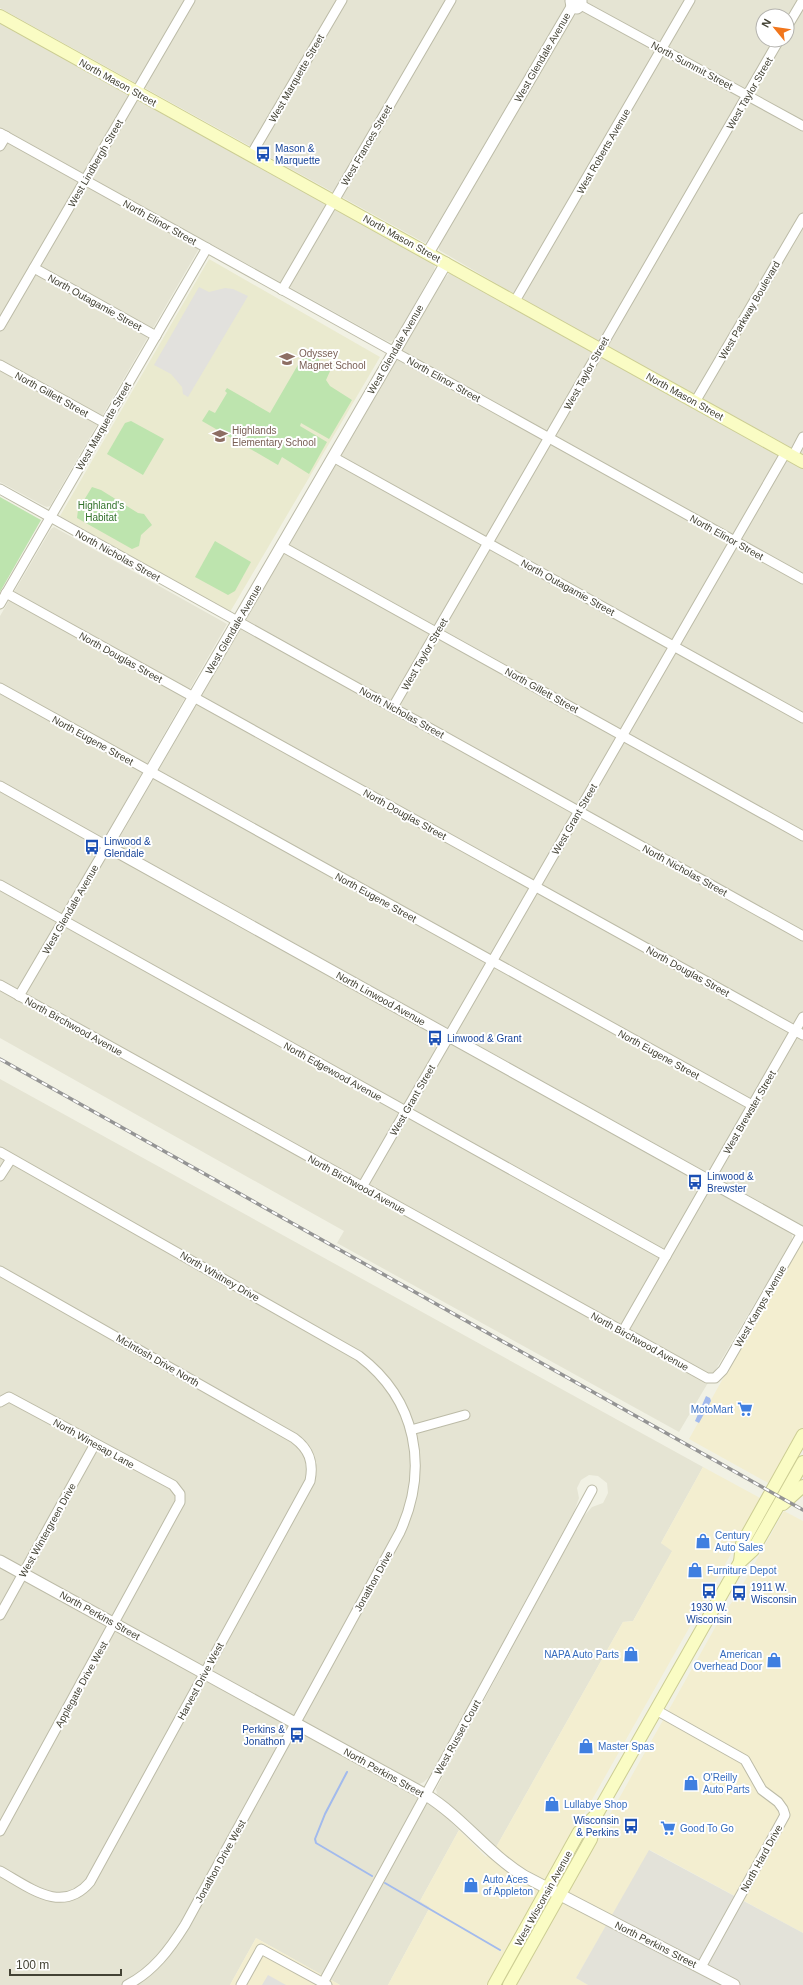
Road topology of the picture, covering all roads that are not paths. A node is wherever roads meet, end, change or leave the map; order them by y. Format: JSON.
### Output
{"nodes":[{"id":1,"x":342,"y":0,"type":"edge"},
{"id":2,"x":451,"y":0,"type":"edge"},
{"id":3,"x":690,"y":0,"type":"edge"},
{"id":4,"x":803,"y":0,"type":"edge"},
{"id":5,"x":187,"y":1,"type":"edge"},
{"id":6,"x":576,"y":3,"type":"edge"},
{"id":7,"x":795,"y":14,"type":"edge"},
{"id":8,"x":0,"y":16,"type":"edge"},
{"id":9,"x":662,"y":48,"type":"junction"},
{"id":10,"x":775,"y":48,"type":"edge"},
{"id":11,"x":136,"y":92,"type":"junction"},
{"id":12,"x":747,"y":95,"type":"junction"},
{"id":13,"x":803,"y":126,"type":"edge"},
{"id":14,"x":3,"y":134,"type":"edge"},
{"id":15,"x":0,"y":146,"type":"edge"},
{"id":16,"x":251,"y":155,"type":"junction"},
{"id":17,"x":84,"y":180,"type":"junction"},
{"id":18,"x":333,"y":200,"type":"junction"},
{"id":19,"x":803,"y":218,"type":"edge"},
{"id":20,"x":207,"y":248,"type":"junction"},
{"id":21,"x":428,"y":253,"type":"junction"},
{"id":22,"x":446,"y":263,"type":"junction"},
{"id":23,"x":34,"y":268,"type":"junction"},
{"id":24,"x":282,"y":290,"type":"junction"},
{"id":25,"x":515,"y":301,"type":"junction"},
{"id":26,"x":0,"y":326,"type":"edge"},
{"id":27,"x":156,"y":336,"type":"junction"},
{"id":28,"x":600,"y":349,"type":"junction"},
{"id":29,"x":394,"y":351,"type":"junction"},
{"id":30,"x":0,"y":365,"type":"edge"},
{"id":31,"x":695,"y":402,"type":"junction"},
{"id":32,"x":105,"y":424,"type":"junction"},
{"id":33,"x":803,"y":437,"type":"edge"},
{"id":34,"x":550,"y":438,"type":"junction"},
{"id":35,"x":333,"y":457,"type":"junction"},
{"id":36,"x":794,"y":457,"type":"edge"},
{"id":37,"x":0,"y":489,"type":"edge"},
{"id":38,"x":50,"y":517,"type":"junction"},
{"id":39,"x":735,"y":542,"type":"junction"},
{"id":40,"x":488,"y":543,"type":"junction"},
{"id":41,"x":281,"y":546,"type":"junction"},
{"id":42,"x":803,"y":579,"type":"edge"},
{"id":43,"x":6,"y":593,"type":"junction"},
{"id":44,"x":0,"y":604,"type":"edge"},
{"id":45,"x":237,"y":621,"type":"junction"},
{"id":46,"x":437,"y":632,"type":"junction"},
{"id":47,"x":674,"y":647,"type":"junction"},
{"id":48,"x":0,"y":688,"type":"edge"},
{"id":49,"x":193,"y":697,"type":"junction"},
{"id":50,"x":393,"y":707,"type":"junction"},
{"id":51,"x":803,"y":718,"type":"edge"},
{"id":52,"x":623,"y":735,"type":"junction"},
{"id":53,"x":150,"y":771,"type":"junction"},
{"id":54,"x":0,"y":786,"type":"edge"},
{"id":55,"x":579,"y":810,"type":"junction"},
{"id":56,"x":803,"y":836,"type":"edge"},
{"id":57,"x":107,"y":846,"type":"junction"},
{"id":58,"x":0,"y":885,"type":"edge"},
{"id":59,"x":535,"y":886,"type":"junction"},
{"id":60,"x":64,"y":920,"type":"junction"},
{"id":61,"x":803,"y":936,"type":"edge"},
{"id":62,"x":492,"y":961,"type":"junction"},
{"id":63,"x":0,"y":985,"type":"edge"},
{"id":64,"x":19,"y":996,"type":"junction"},
{"id":65,"x":803,"y":1017,"type":"edge"},
{"id":66,"x":799,"y":1033,"type":"edge"},
{"id":67,"x":449,"y":1036,"type":"junction"},
{"id":68,"x":752,"y":1105,"type":"junction"},
{"id":69,"x":405,"y":1111,"type":"junction"},
{"id":70,"x":0,"y":1152,"type":"edge"},
{"id":71,"x":11,"y":1159,"type":"junction"},
{"id":72,"x":0,"y":1176,"type":"edge"},
{"id":73,"x":709,"y":1180,"type":"junction"},
{"id":74,"x":362,"y":1187,"type":"junction"},
{"id":75,"x":802,"y":1233,"type":"edge"},
{"id":76,"x":666,"y":1256,"type":"junction"},
{"id":77,"x":0,"y":1271,"type":"edge"},
{"id":78,"x":623,"y":1331,"type":"junction"},
{"id":79,"x":715,"y":1378,"type":"joint"},
{"id":80,"x":2,"y":1400,"type":"edge"},
{"id":81,"x":465,"y":1415,"type":"dead end"},
{"id":82,"x":411,"y":1430,"type":"junction"},
{"id":83,"x":803,"y":1435,"type":"edge"},
{"id":84,"x":95,"y":1444,"type":"junction"},
{"id":85,"x":310,"y":1456,"type":"joint"},
{"id":86,"x":786,"y":1466,"type":"junction"},
{"id":87,"x":802,"y":1469,"type":"edge"},
{"id":88,"x":803,"y":1486,"type":"edge"},
{"id":89,"x":592,"y":1490,"type":"dead end"},
{"id":90,"x":180,"y":1494,"type":"joint"},
{"id":91,"x":775,"y":1512,"type":"junction"},
{"id":92,"x":0,"y":1561,"type":"edge"},
{"id":93,"x":740,"y":1562,"type":"junction"},
{"id":94,"x":22,"y":1573,"type":"junction"},
{"id":95,"x":0,"y":1615,"type":"edge"},
{"id":96,"x":114,"y":1623,"type":"junction"},
{"id":97,"x":205,"y":1672,"type":"junction"},
{"id":98,"x":656,"y":1710,"type":"junction"},
{"id":99,"x":296,"y":1722,"type":"junction"},
{"id":100,"x":426,"y":1795,"type":"junction"},
{"id":101,"x":597,"y":1814,"type":"junction"},
{"id":102,"x":0,"y":1831,"type":"edge"},
{"id":103,"x":0,"y":1871,"type":"edge"},
{"id":104,"x":548,"y":1889,"type":"junction"},
{"id":105,"x":560,"y":1894,"type":"junction"},
{"id":106,"x":701,"y":1967,"type":"junction"},
{"id":107,"x":325,"y":1984,"type":"edge"},
{"id":108,"x":127,"y":1985,"type":"edge"},
{"id":109,"x":242,"y":1985,"type":"edge"},
{"id":110,"x":494,"y":1985,"type":"edge"},
{"id":111,"x":509,"y":1985,"type":"edge"},
{"id":112,"x":734,"y":1985,"type":"edge"}],
"edges":[{"from":1,"to":16,"type":"street","name":"West Marquette Street"},
{"from":2,"to":18,"type":"street","name":"West Frances Street"},
{"from":3,"to":9,"type":"street","name":"West Roberts Avenue"},
{"from":4,"to":7,"type":"street"},
{"from":5,"to":11,"type":"street","name":"West Lindbergh Street"},
{"from":6,"to":9,"type":"street","name":"North Summit Street"},
{"from":6,"to":21,"type":"street","name":"West Glendale Avenue"},
{"from":8,"to":11,"type":"main road","name":"North Mason Street"},
{"from":9,"to":12,"type":"street","name":"North Summit Street"},
{"from":9,"to":25,"type":"street","name":"West Roberts Avenue"},
{"from":10,"to":12,"type":"street","name":"West Taylor Street"},
{"from":11,"to":16,"type":"main road","name":"North Mason Street"},
{"from":11,"to":17,"type":"street","name":"West Lindbergh Street"},
{"from":12,"to":13,"type":"street","name":"North Summit Street"},
{"from":12,"to":28,"type":"street","name":"West Taylor Street"},
{"from":14,"to":15,"type":"street"},
{"from":14,"to":17,"type":"street","name":"North Elinor Street"},
{"from":16,"to":18,"type":"main road","name":"North Mason Street"},
{"from":17,"to":20,"type":"street","name":"North Elinor Street"},
{"from":17,"to":23,"type":"street","name":"West Lindbergh Street"},
{"from":18,"to":21,"type":"main road","name":"North Mason Street"},
{"from":18,"to":24,"type":"street","name":"West Frances Street"},
{"from":19,"to":31,"type":"street","name":"West Parkway Boulevard"},
{"from":20,"to":24,"type":"street","name":"North Elinor Street"},
{"from":20,"to":27,"type":"street","name":"West Marquette Street"},
{"from":21,"to":22,"type":"main road","name":"North Mason Street"},
{"from":22,"to":25,"type":"main road","name":"North Mason Street"},
{"from":22,"to":29,"type":"street","name":"West Glendale Avenue"},
{"from":23,"to":26,"type":"street","name":"West Lindbergh Street"},
{"from":23,"to":27,"type":"street","name":"North Outagamie Street"},
{"from":24,"to":29,"type":"street","name":"North Elinor Street"},
{"from":25,"to":28,"type":"main road","name":"North Mason Street"},
{"from":27,"to":32,"type":"street","name":"West Marquette Street"},
{"from":28,"to":31,"type":"main road","name":"North Mason Street"},
{"from":28,"to":34,"type":"street","name":"West Taylor Street"},
{"from":29,"to":34,"type":"street","name":"North Elinor Street"},
{"from":29,"to":35,"type":"street","name":"West Glendale Avenue"},
{"from":30,"to":32,"type":"street","name":"North Gillett Street"},
{"from":31,"to":36,"type":"main road","name":"North Mason Street"},
{"from":32,"to":38,"type":"street","name":"West Marquette Street"},
{"from":33,"to":36,"type":"street","name":"West Grant Street"},
{"from":34,"to":39,"type":"street","name":"North Elinor Street"},
{"from":34,"to":40,"type":"street","name":"West Taylor Street"},
{"from":35,"to":40,"type":"street","name":"North Outagamie Street"},
{"from":35,"to":41,"type":"street","name":"West Glendale Avenue"},
{"from":36,"to":39,"type":"street","name":"West Grant Street"},
{"from":37,"to":38,"type":"street","name":"North Nicholas Street"},
{"from":38,"to":43,"type":"street","name":"West Marquette Street"},
{"from":38,"to":45,"type":"street","name":"North Nicholas Street"},
{"from":39,"to":42,"type":"street","name":"North Elinor Street"},
{"from":39,"to":47,"type":"street","name":"West Grant Street"},
{"from":40,"to":46,"type":"street","name":"West Taylor Street"},
{"from":40,"to":47,"type":"street","name":"North Outagamie Street"},
{"from":41,"to":45,"type":"street","name":"West Glendale Avenue"},
{"from":41,"to":46,"type":"street","name":"North Gillett Street"},
{"from":43,"to":44,"type":"street","name":"West Marquette Street"},
{"from":43,"to":49,"type":"street","name":"North Douglas Street"},
{"from":45,"to":49,"type":"street","name":"West Glendale Avenue"},
{"from":45,"to":50,"type":"street","name":"North Nicholas Street"},
{"from":46,"to":50,"type":"street","name":"West Taylor Street"},
{"from":46,"to":52,"type":"street","name":"North Gillett Street"},
{"from":47,"to":51,"type":"street","name":"North Outagamie Street"},
{"from":47,"to":52,"type":"street","name":"West Grant Street"},
{"from":48,"to":53,"type":"street","name":"North Eugene Street"},
{"from":49,"to":53,"type":"street","name":"West Glendale Avenue"},
{"from":49,"to":59,"type":"street","name":"North Douglas Street"},
{"from":50,"to":55,"type":"street","name":"North Nicholas Street"},
{"from":52,"to":55,"type":"street","name":"West Grant Street"},
{"from":52,"to":56,"type":"street","name":"North Gillett Street"},
{"from":53,"to":57,"type":"street","name":"West Glendale Avenue"},
{"from":53,"to":62,"type":"street","name":"North Eugene Street"},
{"from":54,"to":57,"type":"street","name":"North Linwood Avenue"},
{"from":55,"to":59,"type":"street","name":"West Grant Street"},
{"from":55,"to":61,"type":"street","name":"North Nicholas Street"},
{"from":57,"to":60,"type":"street","name":"West Glendale Avenue"},
{"from":57,"to":67,"type":"street","name":"North Linwood Avenue"},
{"from":58,"to":60,"type":"street","name":"North Edgewood Avenue"},
{"from":59,"to":62,"type":"street","name":"West Grant Street"},
{"from":59,"to":66,"type":"street","name":"North Douglas Street"},
{"from":60,"to":64,"type":"street","name":"West Glendale Avenue"},
{"from":60,"to":69,"type":"street","name":"North Edgewood Avenue"},
{"from":62,"to":67,"type":"street","name":"West Grant Street"},
{"from":62,"to":68,"type":"street","name":"North Eugene Street"},
{"from":63,"to":64,"type":"street","name":"North Birchwood Avenue"},
{"from":64,"to":74,"type":"street","name":"North Birchwood Avenue"},
{"from":65,"to":66,"type":"street","name":"West Brewster Street"},
{"from":66,"to":68,"type":"street","name":"West Brewster Street"},
{"from":67,"to":69,"type":"street","name":"West Grant Street"},
{"from":67,"to":73,"type":"street","name":"North Linwood Avenue"},
{"from":68,"to":73,"type":"street","name":"West Brewster Street"},
{"from":69,"to":74,"type":"street","name":"West Grant Street"},
{"from":69,"to":76,"type":"street","name":"North Edgewood Avenue"},
{"from":70,"to":71,"type":"street","name":"North Whitney Drive"},
{"from":71,"to":72,"type":"street"},
{"from":71,"to":82,"type":"street","name":"North Whitney Drive"},
{"from":73,"to":75,"type":"street","name":"North Linwood Avenue"},
{"from":73,"to":76,"type":"street","name":"West Brewster Street"},
{"from":74,"to":78,"type":"street","name":"North Birchwood Avenue"},
{"from":75,"to":79,"type":"street","name":"West Kamps Avenue"},
{"from":76,"to":78,"type":"street","name":"West Brewster Street"},
{"from":77,"to":85,"type":"street","name":"McIntosh Drive North"},
{"from":78,"to":79,"type":"street","name":"North Birchwood Avenue"},
{"from":80,"to":84,"type":"street","name":"North Winesap Lane"},
{"from":81,"to":82,"type":"street"},
{"from":82,"to":99,"type":"street","name":"Jonathon Drive"},
{"from":83,"to":86,"type":"main road","name":"West Wisconsin Avenue"},
{"from":84,"to":90,"type":"street","name":"North Winesap Lane"},
{"from":84,"to":94,"type":"street","name":"West Wintergreen Drive"},
{"from":85,"to":97,"type":"street","name":"Harvest Drive West"},
{"from":86,"to":87,"type":"main road"},
{"from":86,"to":93,"type":"main road","name":"West Wisconsin Avenue"},
{"from":87,"to":91,"type":"main road","name":"West Wisconsin Avenue"},
{"from":88,"to":91,"type":"main road"},
{"from":89,"to":100,"type":"street","name":"West Russet Court"},
{"from":90,"to":96,"type":"street","name":"Applegate Drive West"},
{"from":91,"to":93,"type":"main road","name":"West Wisconsin Avenue"},
{"from":92,"to":94,"type":"street","name":"North Perkins Street"},
{"from":93,"to":98,"type":"main road","name":"West Wisconsin Avenue"},
{"from":94,"to":95,"type":"street","name":"West Wintergreen Drive"},
{"from":94,"to":96,"type":"street","name":"North Perkins Street"},
{"from":96,"to":97,"type":"street","name":"North Perkins Street"},
{"from":96,"to":102,"type":"street","name":"Applegate Drive West"},
{"from":97,"to":99,"type":"street","name":"North Perkins Street"},
{"from":97,"to":103,"type":"street","name":"Harvest Drive West"},
{"from":98,"to":101,"type":"main road","name":"West Wisconsin Avenue"},
{"from":98,"to":106,"type":"street","name":"North Hard Drive"},
{"from":99,"to":100,"type":"street","name":"North Perkins Street"},
{"from":99,"to":108,"type":"street","name":"Jonathon Drive West"},
{"from":100,"to":104,"type":"street","name":"North Perkins Street"},
{"from":100,"to":107,"type":"street","name":"West Russet Court"},
{"from":101,"to":104,"type":"main road","name":"West Wisconsin Avenue"},
{"from":101,"to":105,"type":"main road","name":"West Wisconsin Avenue"},
{"from":104,"to":105,"type":"street","name":"North Perkins Street"},
{"from":104,"to":110,"type":"main road","name":"West Wisconsin Avenue"},
{"from":105,"to":106,"type":"street","name":"North Perkins Street"},
{"from":105,"to":111,"type":"main road","name":"West Wisconsin Avenue"},
{"from":106,"to":112,"type":"street","name":"North Perkins Street"},
{"from":107,"to":109,"type":"street"}]}
